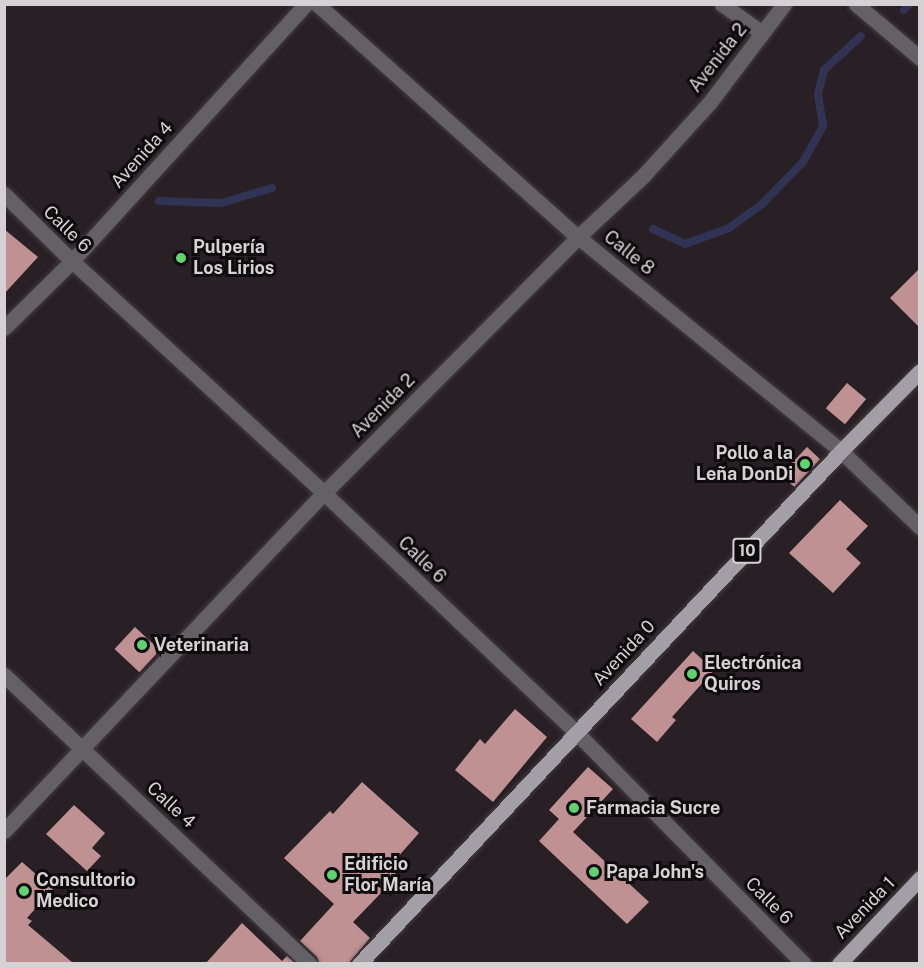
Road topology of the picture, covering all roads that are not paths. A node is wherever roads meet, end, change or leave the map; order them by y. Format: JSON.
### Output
{"nodes":[{"id":1,"x":306,"y":4,"type":"edge"},
{"id":2,"x":317,"y":4,"type":"edge"},
{"id":3,"x":722,"y":4,"type":"edge"},
{"id":4,"x":784,"y":4,"type":"edge"},
{"id":5,"x":856,"y":4,"type":"edge"},
{"id":6,"x":762,"y":33,"type":"junction"},
{"id":7,"x":920,"y":58,"type":"edge"},
{"id":8,"x":4,"y":194,"type":"edge"},
{"id":9,"x":578,"y":237,"type":"junction"},
{"id":10,"x":72,"y":261,"type":"junction"},
{"id":11,"x":4,"y":328,"type":"edge"},
{"id":12,"x":920,"y":371,"type":"edge"},
{"id":13,"x":841,"y":451,"type":"junction"},
{"id":14,"x":324,"y":493,"type":"junction"},
{"id":15,"x":920,"y":527,"type":"edge"},
{"id":16,"x":4,"y":675,"type":"edge"},
{"id":17,"x":576,"y":732,"type":"junction"},
{"id":18,"x":81,"y":748,"type":"junction"},
{"id":19,"x":4,"y":831,"type":"edge"},
{"id":20,"x":920,"y":878,"type":"edge"},
{"id":21,"x":310,"y":963,"type":"edge"},
{"id":22,"x":359,"y":963,"type":"edge"},
{"id":23,"x":804,"y":963,"type":"edge"},
{"id":24,"x":839,"y":963,"type":"edge"}],
"edges":[{"from":1,"to":10,"type":"street","name":"Avenida 4"},
{"from":2,"to":9,"type":"street","name":"Calle 8"},
{"from":3,"to":6,"type":"street"},
{"from":4,"to":6,"type":"street","name":"Avenida 2"},
{"from":5,"to":7,"type":"street"},
{"from":6,"to":9,"type":"street","name":"Avenida 2"},
{"from":8,"to":10,"type":"street","name":"Calle 6"},
{"from":9,"to":13,"type":"street","name":"Calle 8"},
{"from":9,"to":14,"type":"street","name":"Avenida 2"},
{"from":10,"to":11,"type":"street","name":"Avenida 4"},
{"from":10,"to":14,"type":"street","name":"Calle 6"},
{"from":12,"to":13,"type":"main road","name":"Avenida 0","number":"10"},
{"from":13,"to":15,"type":"street","name":"Calle 8"},
{"from":13,"to":17,"type":"main road","name":"Avenida 0","number":"10"},
{"from":14,"to":17,"type":"street","name":"Calle 6"},
{"from":14,"to":18,"type":"street","name":"Avenida 2"},
{"from":16,"to":18,"type":"street","name":"Calle 4"},
{"from":17,"to":22,"type":"main road","name":"Avenida 0","number":"10"},
{"from":17,"to":23,"type":"street","name":"Calle 6"},
{"from":18,"to":19,"type":"street","name":"Avenida 2"},
{"from":18,"to":21,"type":"street","name":"Calle 4"},
{"from":20,"to":24,"type":"main road","name":"Avenida 1"}]}
